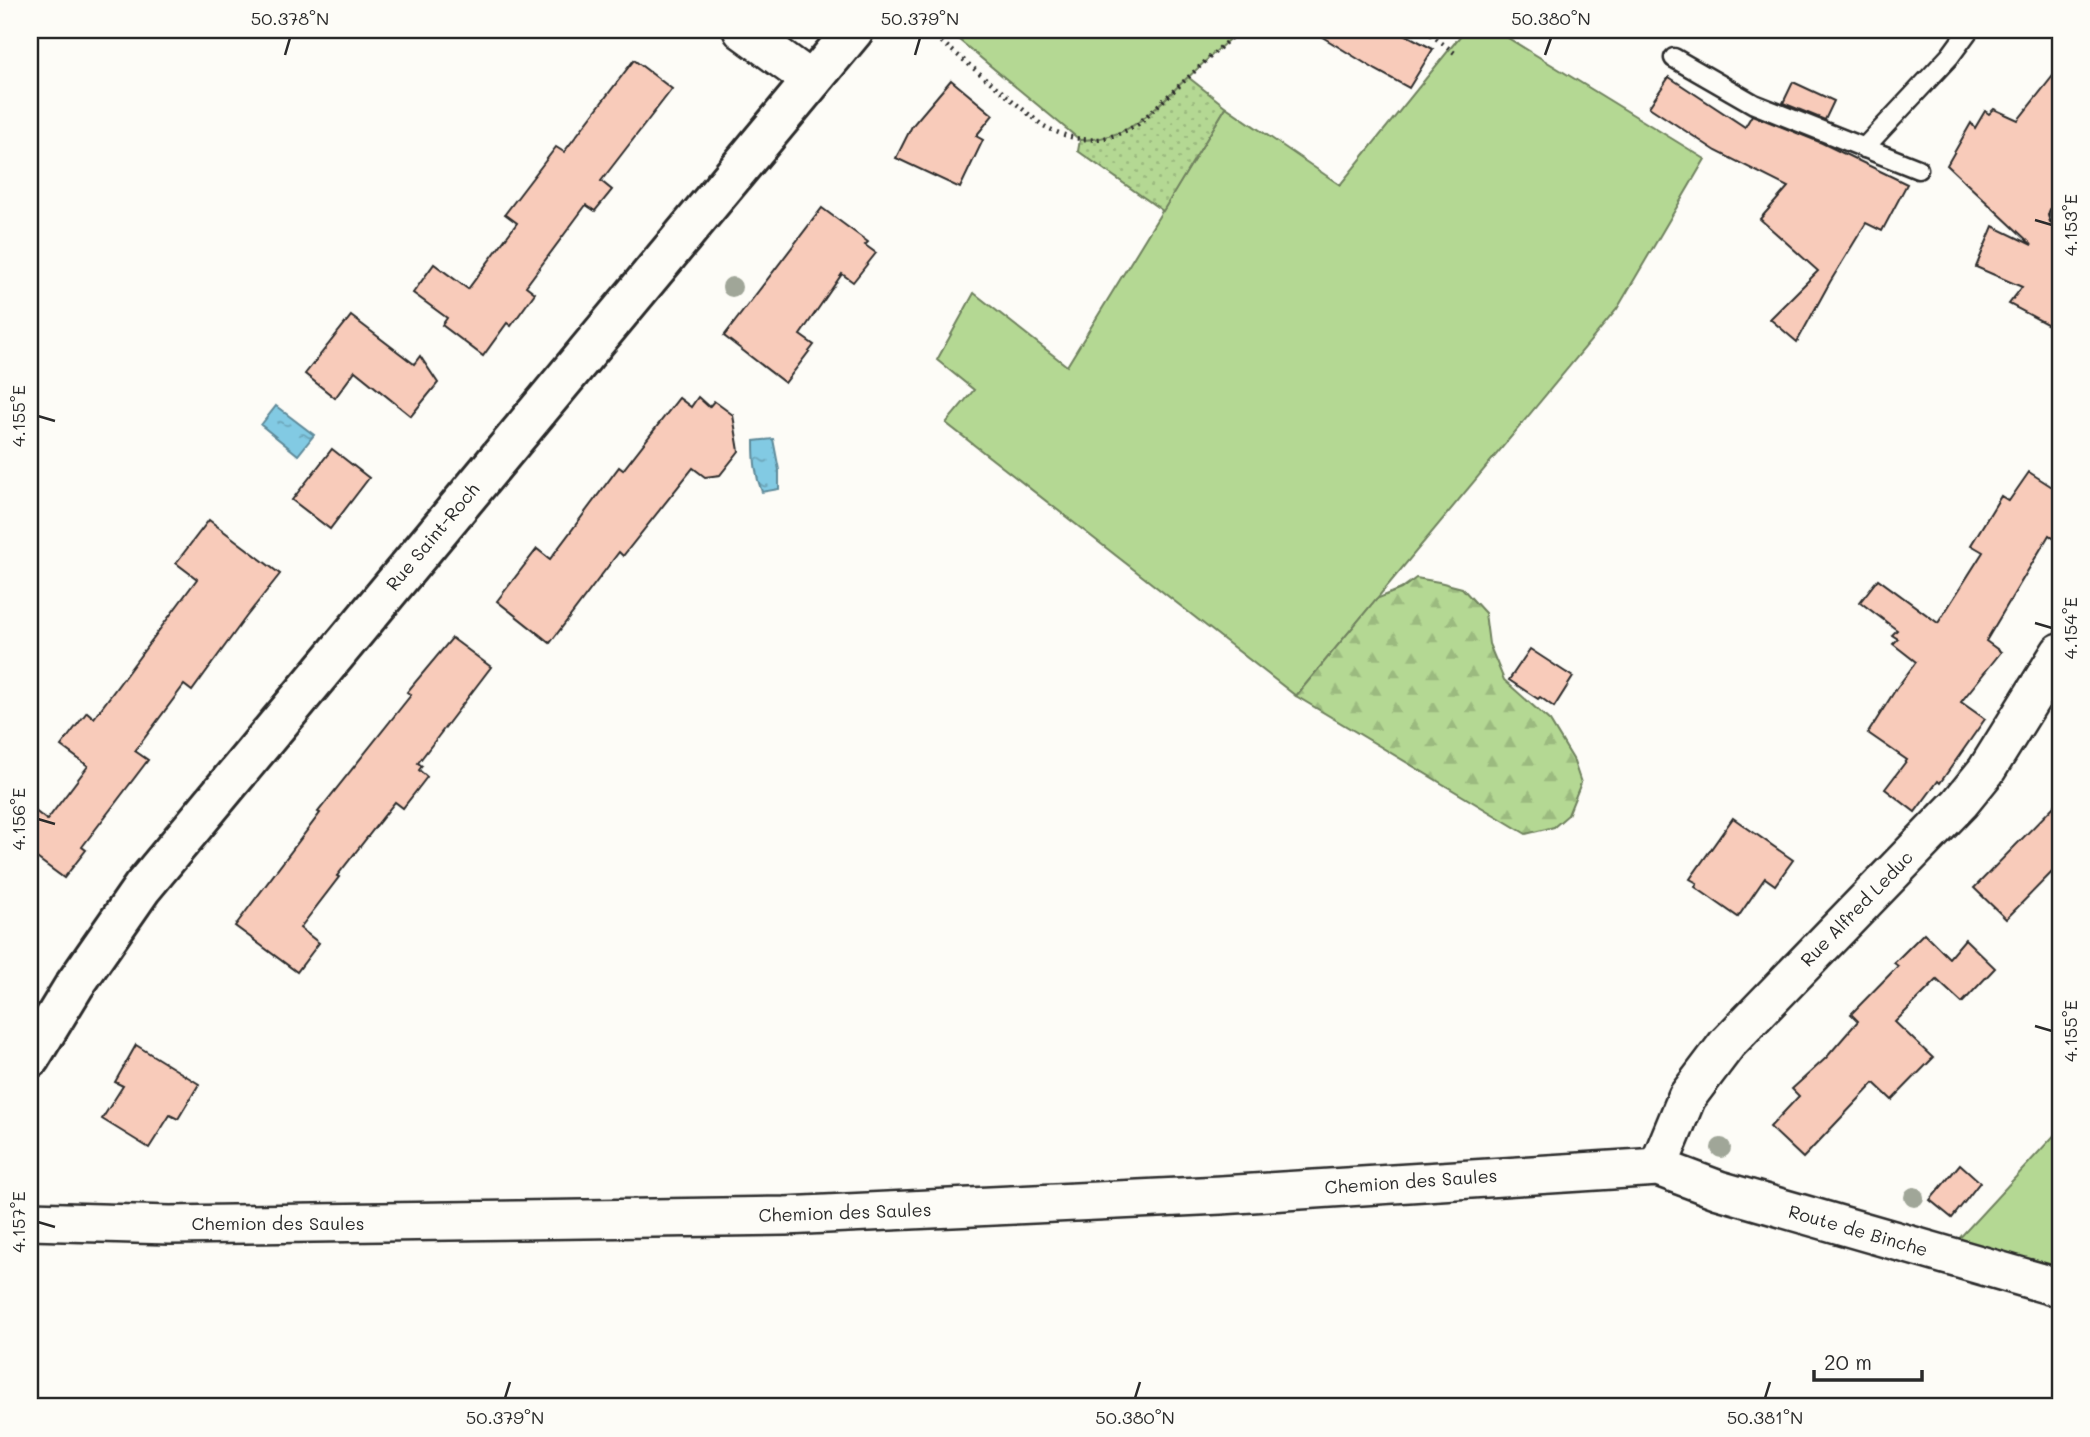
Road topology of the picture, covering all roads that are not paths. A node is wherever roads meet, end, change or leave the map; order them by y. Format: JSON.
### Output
{"nodes":[{"id":1,"x":742,"y":30,"type":"edge"},
{"id":2,"x":854,"y":30,"type":"edge"},
{"id":3,"x":1969,"y":30,"type":"edge"},
{"id":4,"x":1674,"y":58,"type":"dead end"},
{"id":5,"x":812,"y":81,"type":"junction"},
{"id":6,"x":1864,"y":148,"type":"junction"},
{"id":7,"x":1918,"y":169,"type":"dead end"},
{"id":8,"x":2060,"y":652,"type":"edge"},
{"id":9,"x":30,"y":1058,"type":"edge"},
{"id":10,"x":1658,"y":1167,"type":"junction"},
{"id":11,"x":30,"y":1221,"type":"edge"},
{"id":12,"x":2060,"y":1288,"type":"edge"}],
"edges":[{"from":1,"to":5,"type":"street"},
{"from":2,"to":5,"type":"street","name":"Rue Saint-Roch"},
{"from":3,"to":6,"type":"lane"},
{"from":4,"to":6,"type":"lane"},
{"from":5,"to":9,"type":"street","name":"Rue Saint-Roch"},
{"from":6,"to":7,"type":"lane"},
{"from":8,"to":10,"type":"street","name":"Rue Alfred Leduc"},
{"from":10,"to":11,"type":"street","name":"Chemion des Saules"},
{"from":10,"to":12,"type":"street","name":"Route de Binche"}]}
